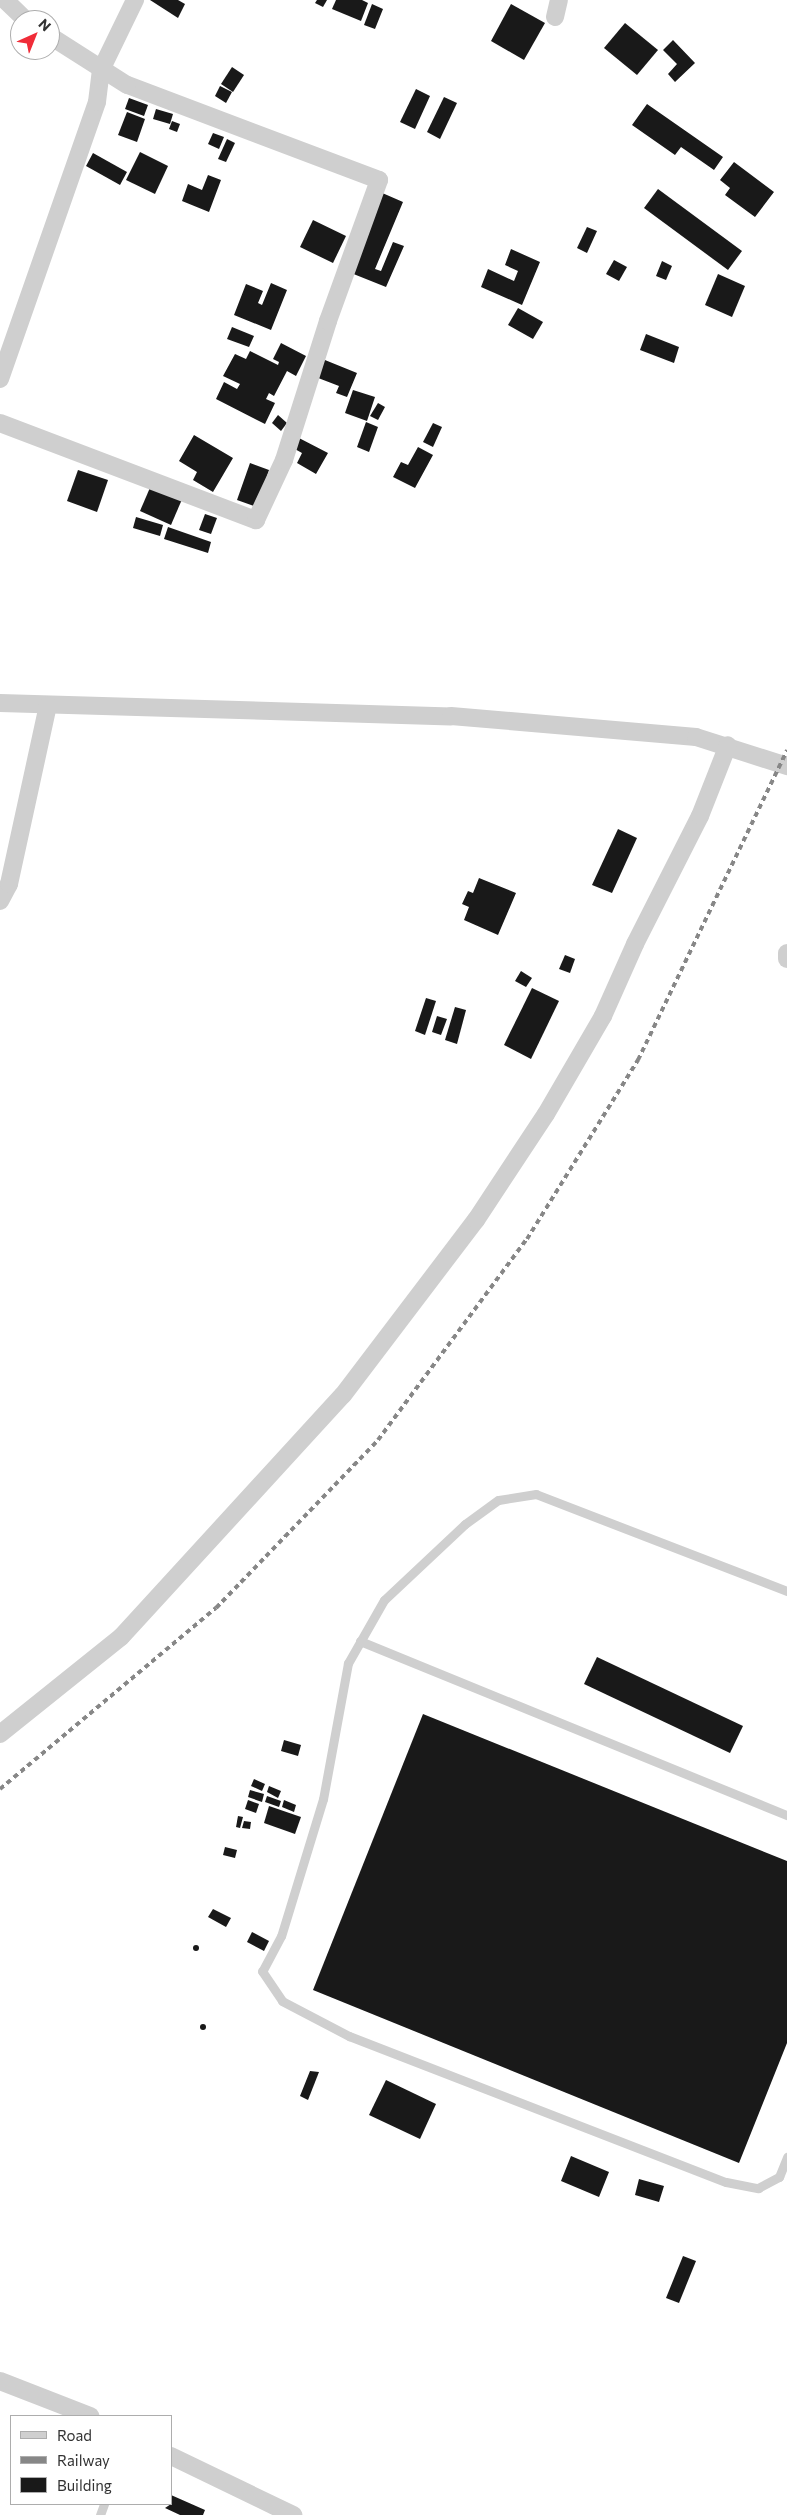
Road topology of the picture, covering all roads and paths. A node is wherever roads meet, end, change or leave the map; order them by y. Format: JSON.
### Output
{"nodes":[{"id":1,"x":4,"y":0,"type":"edge"},
{"id":2,"x":135,"y":0,"type":"edge"},
{"id":3,"x":559,"y":0,"type":"edge"},
{"id":4,"x":15,"y":10,"type":"edge"},
{"id":5,"x":555,"y":17,"type":"dead end"},
{"id":6,"x":60,"y":43,"type":"edge"},
{"id":7,"x":101,"y":70,"type":"junction"},
{"id":8,"x":0,"y":378,"type":"edge"},
{"id":9,"x":0,"y":423,"type":"edge"},
{"id":10,"x":0,"y":703,"type":"edge"},
{"id":11,"x":48,"y":705,"type":"junction"},
{"id":12,"x":728,"y":745,"type":"junction"},
{"id":13,"x":787,"y":766,"type":"edge"},
{"id":14,"x":0,"y":901,"type":"edge"},
{"id":15,"x":787,"y":953,"type":"edge"},
{"id":16,"x":787,"y":959,"type":"edge"},
{"id":17,"x":787,"y":1591,"type":"edge"},
{"id":18,"x":360,"y":1641,"type":"junction"},
{"id":19,"x":0,"y":1734,"type":"edge"},
{"id":20,"x":787,"y":1814,"type":"edge"},
{"id":21,"x":787,"y":2157,"type":"edge"},
{"id":22,"x":0,"y":2380,"type":"edge"},
{"id":23,"x":88,"y":2415,"type":"edge"},
{"id":24,"x":172,"y":2456,"type":"edge"},
{"id":25,"x":293,"y":2515,"type":"edge"}],
"edges":[{"from":1,"to":4,"type":"street"},
{"from":2,"to":7,"type":"street"},
{"from":3,"to":5,"type":"street"},
{"from":6,"to":7,"type":"street"},
{"from":7,"to":8,"type":"street"},
{"from":7,"to":9,"type":"street"},
{"from":10,"to":11,"type":"street"},
{"from":11,"to":12,"type":"street"},
{"from":11,"to":14,"type":"street"},
{"from":12,"to":13,"type":"street"},
{"from":12,"to":19,"type":"street"},
{"from":15,"to":16,"type":"street"},
{"from":17,"to":18,"type":"lane"},
{"from":18,"to":20,"type":"lane"},
{"from":18,"to":21,"type":"lane"},
{"from":22,"to":23,"type":"street"},
{"from":24,"to":25,"type":"street"}]}
